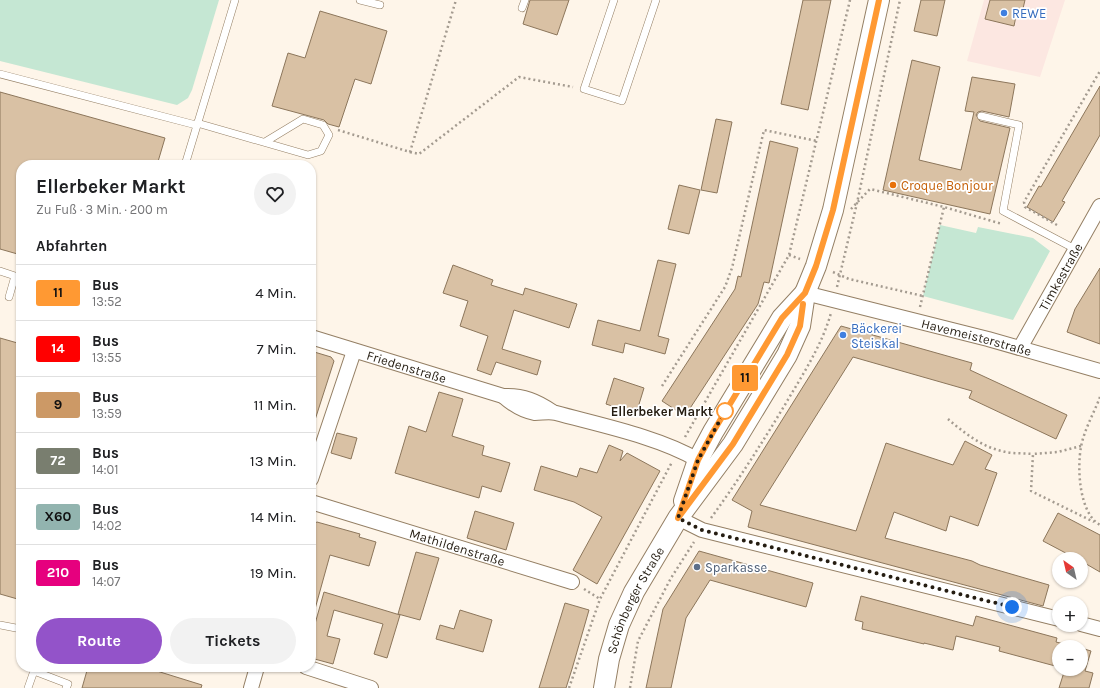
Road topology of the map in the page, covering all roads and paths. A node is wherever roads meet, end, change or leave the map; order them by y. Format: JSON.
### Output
{"nodes":[{"id":1,"x":235,"y":0,"type":"edge"},
{"id":2,"x":360,"y":0,"type":"edge"},
{"id":3,"x":456,"y":0,"type":"edge"},
{"id":4,"x":525,"y":0,"type":"edge"},
{"id":5,"x":614,"y":0,"type":"edge"},
{"id":6,"x":656,"y":0,"type":"edge"},
{"id":7,"x":850,"y":0,"type":"edge"},
{"id":8,"x":878,"y":0,"type":"edge"},
{"id":9,"x":380,"y":5,"type":"dead end"},
{"id":10,"x":522,"y":8,"type":"dead end"},
{"id":11,"x":1100,"y":71,"type":"edge"},
{"id":12,"x":0,"y":74,"type":"edge"},
{"id":13,"x":584,"y":89,"type":"junction"},
{"id":14,"x":981,"y":116,"type":"dead end"},
{"id":15,"x":196,"y":124,"type":"junction"},
{"id":16,"x":329,"y":135,"type":"junction"},
{"id":17,"x":817,"y":141,"type":"junction"},
{"id":18,"x":265,"y":142,"type":"junction"},
{"id":19,"x":410,"y":152,"type":"junction"},
{"id":20,"x":186,"y":160,"type":"edge"},
{"id":21,"x":870,"y":189,"type":"dead end"},
{"id":22,"x":1100,"y":206,"type":"edge"},
{"id":23,"x":944,"y":207,"type":"junction"},
{"id":24,"x":1002,"y":224,"type":"dead end"},
{"id":25,"x":1078,"y":244,"type":"junction"},
{"id":26,"x":789,"y":255,"type":"junction"},
{"id":27,"x":816,"y":266,"type":"junction"},
{"id":28,"x":0,"y":271,"type":"edge"},
{"id":29,"x":805,"y":293,"type":"junction"},
{"id":30,"x":9,"y":296,"type":"dead end"},
{"id":31,"x":923,"y":296,"type":"junction"},
{"id":32,"x":916,"y":321,"type":"junction"},
{"id":33,"x":316,"y":339,"type":"edge"},
{"id":34,"x":1020,"y":348,"type":"junction"},
{"id":35,"x":354,"y":351,"type":"junction"},
{"id":36,"x":1100,"y":371,"type":"edge"},
{"id":37,"x":662,"y":386,"type":"dead end"},
{"id":38,"x":1100,"y":397,"type":"edge"},
{"id":39,"x":948,"y":419,"type":"dead end"},
{"id":40,"x":1081,"y":446,"type":"junction"},
{"id":41,"x":679,"y":449,"type":"junction"},
{"id":42,"x":1033,"y":454,"type":"junction"},
{"id":43,"x":698,"y":460,"type":"junction"},
{"id":44,"x":316,"y":464,"type":"edge"},
{"id":45,"x":316,"y":504,"type":"edge"},
{"id":46,"x":678,"y":518,"type":"junction"},
{"id":47,"x":1094,"y":522,"type":"junction"},
{"id":48,"x":1100,"y":525,"type":"edge"},
{"id":49,"x":572,"y":582,"type":"joint"},
{"id":50,"x":600,"y":599,"type":"junction"},
{"id":51,"x":1052,"y":617,"type":"edge"},
{"id":52,"x":1088,"y":626,"type":"edge"},
{"id":53,"x":1,"y":627,"type":"edge"},
{"id":54,"x":16,"y":628,"type":"edge"},
{"id":55,"x":1100,"y":629,"type":"edge"},
{"id":56,"x":316,"y":670,"type":"edge"},
{"id":57,"x":34,"y":672,"type":"edge"},
{"id":58,"x":42,"y":672,"type":"edge"},
{"id":59,"x":256,"y":672,"type":"edge"},
{"id":60,"x":28,"y":688,"type":"edge"},
{"id":61,"x":66,"y":688,"type":"edge"},
{"id":62,"x":251,"y":688,"type":"edge"},
{"id":63,"x":371,"y":688,"type":"edge"},
{"id":64,"x":569,"y":688,"type":"edge"},
{"id":65,"x":604,"y":688,"type":"edge"}],
"edges":[{"from":1,"to":15,"type":"lane"},
{"from":2,"to":9,"type":"lane"},
{"from":3,"to":19,"type":"path"},
{"from":4,"to":10,"type":"lane"},
{"from":5,"to":13,"type":"lane"},
{"from":6,"to":13,"type":"lane"},
{"from":7,"to":17,"type":"path"},
{"from":8,"to":27,"type":"main road","name":"Schönberger Straße"},
{"from":11,"to":25,"type":"path"},
{"from":12,"to":15,"type":"lane"},
{"from":13,"to":19,"type":"path"},
{"from":14,"to":25,"type":"lane"},
{"from":15,"to":18,"type":"lane"},
{"from":15,"to":20,"type":"lane"},
{"from":16,"to":18,"type":"lane"},
{"from":16,"to":18,"type":"lane"},
{"from":16,"to":19,"type":"path"},
{"from":17,"to":26,"type":"path"},
{"from":17,"to":37,"type":"path"},
{"from":21,"to":23,"type":"path"},
{"from":22,"to":25,"type":"street","name":"Timkestraße"},
{"from":23,"to":24,"type":"path"},
{"from":23,"to":31,"type":"path"},
{"from":25,"to":34,"type":"street","name":"Timkestraße"},
{"from":26,"to":27,"type":"path"},
{"from":26,"to":41,"type":"path"},
{"from":27,"to":29,"type":"main road","name":"Schönberger Straße"},
{"from":27,"to":31,"type":"path"},
{"from":28,"to":30,"type":"lane"},
{"from":29,"to":32,"type":"street","name":"Havemeisterstraße"},
{"from":29,"to":43,"type":"main road","name":"Schönberger Straße"},
{"from":29,"to":46,"type":"main road","name":"Schönberger Straße"},
{"from":31,"to":32,"type":"path"},
{"from":32,"to":34,"type":"street","name":"Havemeisterstraße"},
{"from":33,"to":35,"type":"street","name":"Friedenstraße"},
{"from":34,"to":36,"type":"street","name":"Havemeisterstraße"},
{"from":35,"to":41,"type":"street","name":"Friedenstraße"},
{"from":35,"to":44,"type":"street"},
{"from":38,"to":40,"type":"path"},
{"from":39,"to":42,"type":"path"},
{"from":40,"to":42,"type":"path"},
{"from":40,"to":47,"type":"path"},
{"from":41,"to":43,"type":"street","name":"Friedenstraße"},
{"from":41,"to":50,"type":"path"},
{"from":42,"to":47,"type":"path"},
{"from":43,"to":46,"type":"main road","name":"Schönberger Straße"},
{"from":45,"to":49,"type":"street","name":"Mathildenstraße"},
{"from":46,"to":51,"type":"street"},
{"from":46,"to":65,"type":"main road","name":"Schönberger Straße"},
{"from":47,"to":48,"type":"path"},
{"from":49,"to":50,"type":"path"},
{"from":50,"to":64,"type":"path"},
{"from":52,"to":55,"type":"street"},
{"from":53,"to":54,"type":"lane"},
{"from":56,"to":63,"type":"street"},
{"from":57,"to":60,"type":"lane"},
{"from":58,"to":61,"type":"lane"},
{"from":59,"to":62,"type":"street"}]}
